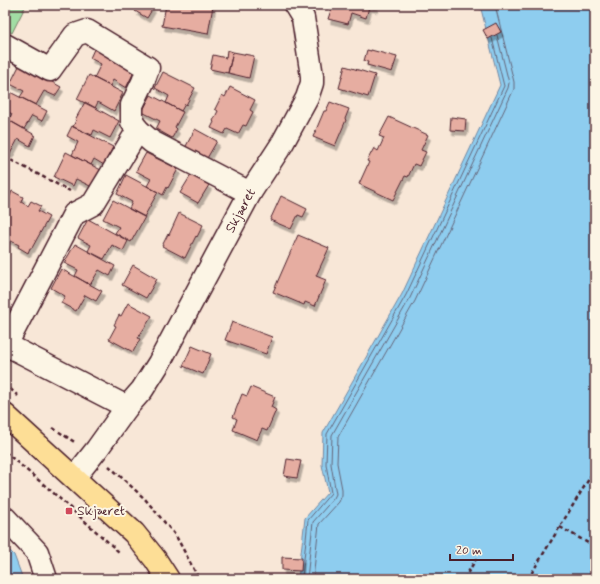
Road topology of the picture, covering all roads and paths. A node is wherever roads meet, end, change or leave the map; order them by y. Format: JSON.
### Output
{"nodes":[{"id":1,"x":295,"y":5,"type":"edge"},
{"id":2,"x":7,"y":50,"type":"edge"},
{"id":3,"x":138,"y":130,"type":"junction"},
{"id":4,"x":5,"y":157,"type":"edge"},
{"id":5,"x":250,"y":193,"type":"junction"},
{"id":6,"x":93,"y":204,"type":"junction"},
{"id":7,"x":6,"y":345,"type":"edge"},
{"id":8,"x":5,"y":384,"type":"edge"},
{"id":9,"x":21,"y":399,"type":"dead end"},
{"id":10,"x":127,"y":407,"type":"junction"},
{"id":11,"x":5,"y":415,"type":"edge"},
{"id":12,"x":47,"y":424,"type":"dead end"},
{"id":13,"x":5,"y":452,"type":"edge"},
{"id":14,"x":93,"y":455,"type":"junction"},
{"id":15,"x":595,"y":469,"type":"edge"},
{"id":16,"x":74,"y":478,"type":"junction"},
{"id":17,"x":5,"y":518,"type":"edge"},
{"id":18,"x":560,"y":527,"type":"junction"},
{"id":19,"x":595,"y":547,"type":"edge"},
{"id":20,"x":120,"y":552,"type":"dead end"},
{"id":21,"x":476,"y":559,"type":"dead end"},
{"id":22,"x":46,"y":579,"type":"edge"},
{"id":23,"x":168,"y":579,"type":"edge"},
{"id":24,"x":199,"y":579,"type":"edge"},
{"id":25,"x":464,"y":579,"type":"edge"},
{"id":26,"x":528,"y":579,"type":"edge"}],
"edges":[{"from":1,"to":5,"type":"street","name":"Skjæret"},
{"from":2,"to":3,"type":"street"},
{"from":3,"to":5,"type":"street"},
{"from":3,"to":6,"type":"street"},
{"from":4,"to":6,"type":"path"},
{"from":5,"to":10,"type":"street","name":"Skjæret"},
{"from":6,"to":7,"type":"street"},
{"from":7,"to":10,"type":"street"},
{"from":8,"to":9,"type":"path"},
{"from":10,"to":14,"type":"street","name":"Skjæret"},
{"from":11,"to":16,"type":"main road"},
{"from":12,"to":14,"type":"path"},
{"from":13,"to":20,"type":"path"},
{"from":14,"to":16,"type":"street","name":"Skjæret"},
{"from":14,"to":24,"type":"path"},
{"from":15,"to":18,"type":"path"},
{"from":16,"to":23,"type":"main road"},
{"from":17,"to":22,"type":"street"},
{"from":18,"to":19,"type":"path"},
{"from":18,"to":26,"type":"path"},
{"from":21,"to":25,"type":"path"}]}
